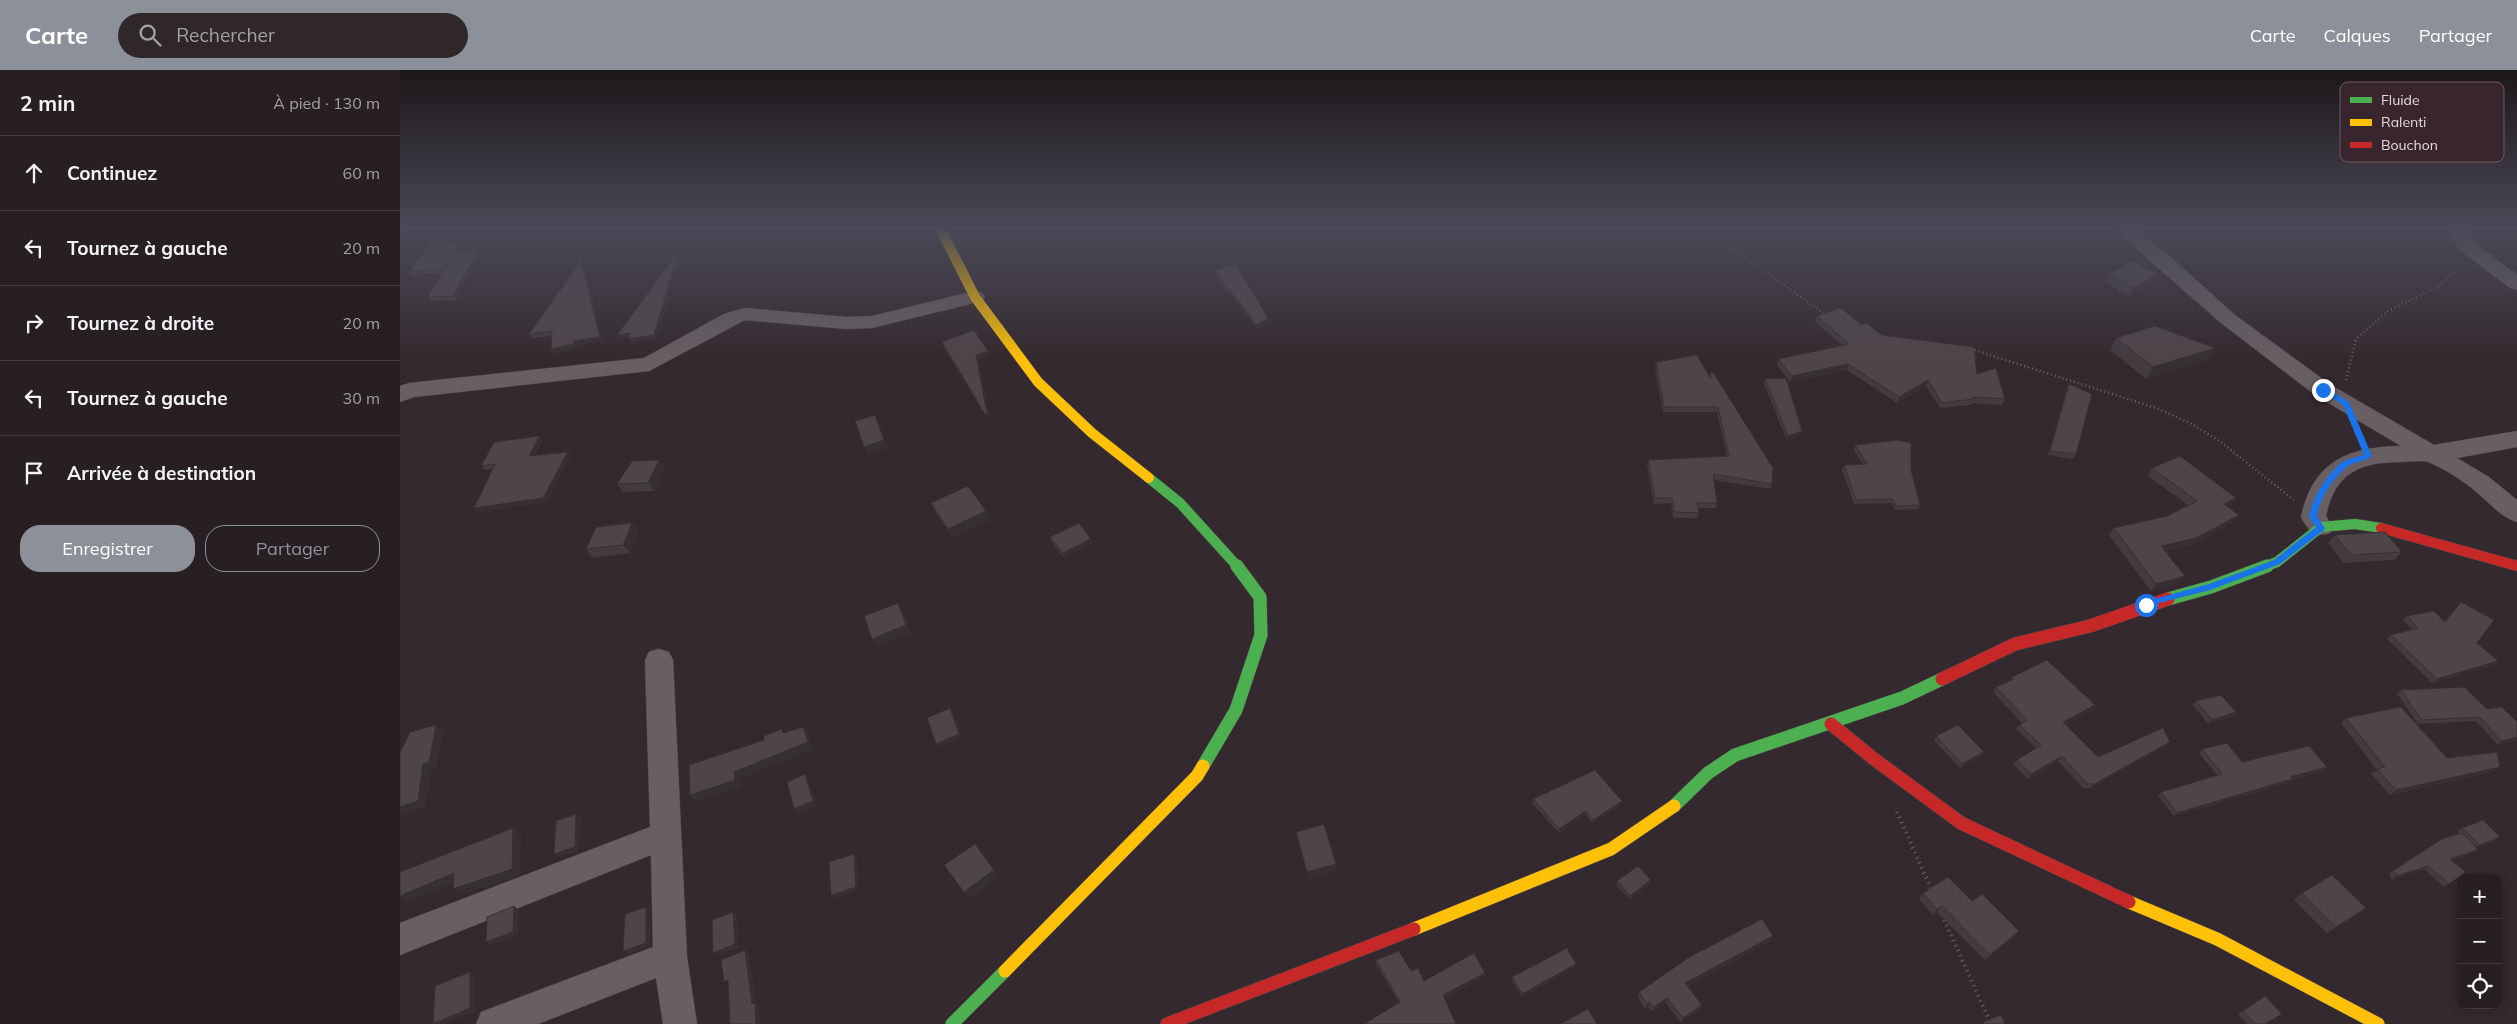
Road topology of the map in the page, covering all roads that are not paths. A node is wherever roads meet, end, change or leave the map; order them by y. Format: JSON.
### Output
{"nodes":[{"id":1,"x":963,"y":273,"type":"edge"},
{"id":2,"x":2176,"y":273,"type":"edge"},
{"id":3,"x":2502,"y":273,"type":"edge"},
{"id":4,"x":2517,"y":284,"type":"edge"},
{"id":5,"x":975,"y":297,"type":"junction"},
{"id":6,"x":400,"y":395,"type":"edge"},
{"id":7,"x":2517,"y":439,"type":"edge"},
{"id":8,"x":2433,"y":453,"type":"junction"},
{"id":9,"x":2517,"y":513,"type":"edge"},
{"id":10,"x":2317,"y":522,"type":"junction"},
{"id":11,"x":2517,"y":566,"type":"edge"},
{"id":12,"x":659,"y":660,"type":"dead end"},
{"id":13,"x":1831,"y":724,"type":"junction"},
{"id":14,"x":666,"y":835,"type":"junction"},
{"id":15,"x":400,"y":939,"type":"edge"},
{"id":16,"x":670,"y":957,"type":"junction"},
{"id":17,"x":493,"y":1024,"type":"edge"},
{"id":18,"x":680,"y":1024,"type":"edge"},
{"id":19,"x":952,"y":1024,"type":"edge"},
{"id":20,"x":1167,"y":1024,"type":"edge"},
{"id":21,"x":2378,"y":1024,"type":"edge"}],
"edges":[{"from":1,"to":5,"type":"street"},
{"from":2,"to":8,"type":"street"},
{"from":3,"to":4,"type":"street"},
{"from":5,"to":6,"type":"street"},
{"from":5,"to":19,"type":"street"},
{"from":7,"to":8,"type":"street"},
{"from":8,"to":9,"type":"street"},
{"from":8,"to":10,"type":"street"},
{"from":10,"to":11,"type":"street"},
{"from":10,"to":13,"type":"street"},
{"from":12,"to":14,"type":"street"},
{"from":13,"to":20,"type":"street"},
{"from":13,"to":21,"type":"street"},
{"from":14,"to":15,"type":"street"},
{"from":14,"to":16,"type":"street"},
{"from":16,"to":17,"type":"street"},
{"from":16,"to":18,"type":"street"}]}
